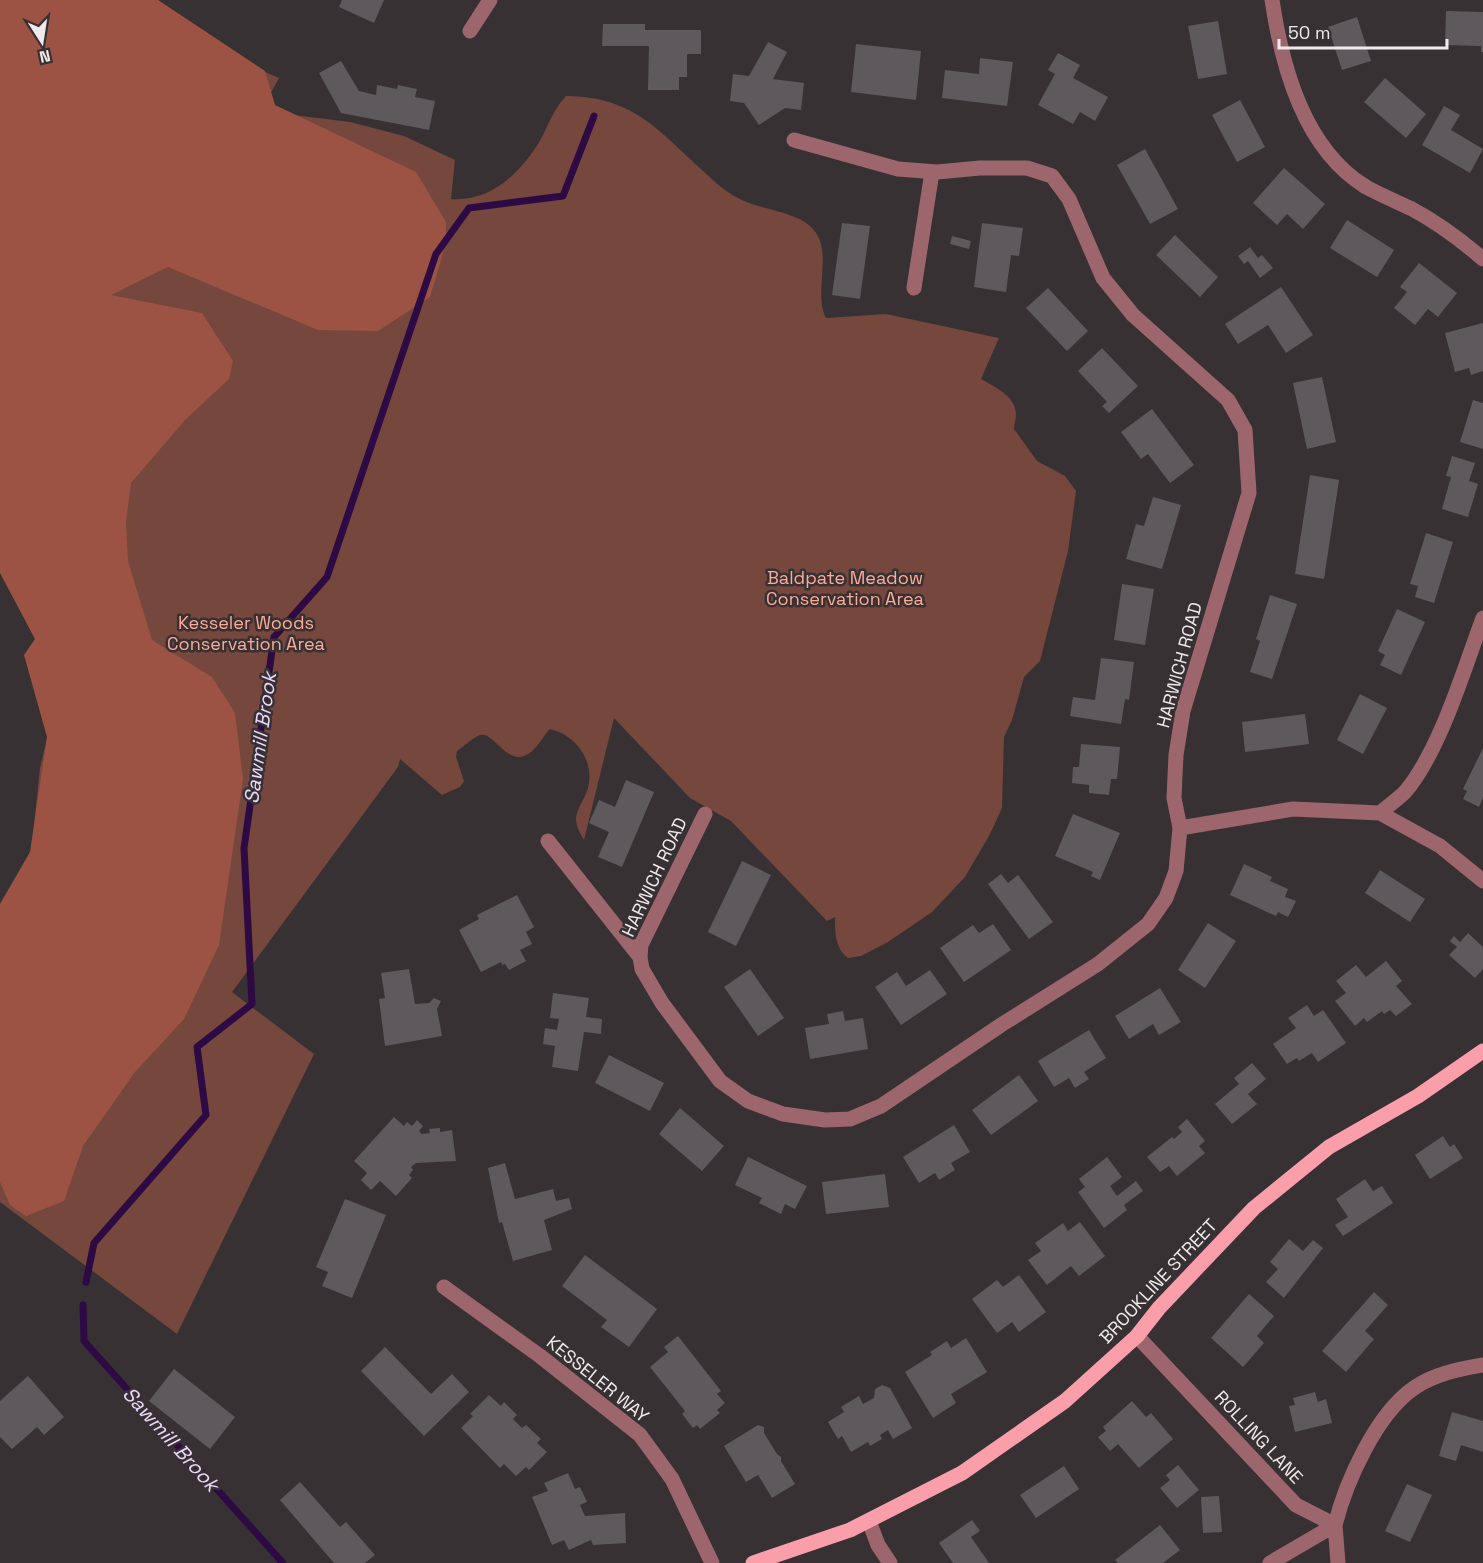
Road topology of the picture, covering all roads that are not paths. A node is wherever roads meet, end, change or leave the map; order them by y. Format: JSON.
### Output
{"nodes":[{"id":1,"x":489,"y":0,"type":"edge"},
{"id":2,"x":1272,"y":0,"type":"edge"},
{"id":3,"x":470,"y":31,"type":"dead end"},
{"id":4,"x":794,"y":140,"type":"dead end"},
{"id":5,"x":932,"y":172,"type":"junction"},
{"id":6,"x":1483,"y":259,"type":"edge"},
{"id":7,"x":914,"y":288,"type":"dead end"},
{"id":8,"x":1483,"y":618,"type":"edge"},
{"id":9,"x":1380,"y":813,"type":"junction"},
{"id":10,"x":705,"y":814,"type":"dead end"},
{"id":11,"x":1180,"y":828,"type":"junction"},
{"id":12,"x":548,"y":841,"type":"dead end"},
{"id":13,"x":1483,"y":881,"type":"edge"},
{"id":14,"x":640,"y":957,"type":"junction"},
{"id":15,"x":1483,"y":1051,"type":"edge"},
{"id":16,"x":444,"y":1287,"type":"dead end"},
{"id":17,"x":1137,"y":1336,"type":"junction"},
{"id":18,"x":1483,"y":1365,"type":"edge"},
{"id":19,"x":868,"y":1521,"type":"junction"},
{"id":20,"x":1335,"y":1525,"type":"junction"},
{"id":21,"x":711,"y":1563,"type":"edge"},
{"id":22,"x":753,"y":1563,"type":"edge"},
{"id":23,"x":890,"y":1563,"type":"edge"},
{"id":24,"x":1270,"y":1563,"type":"edge"},
{"id":25,"x":1338,"y":1563,"type":"edge"}],
"edges":[{"from":1,"to":3,"type":"street"},
{"from":2,"to":6,"type":"street"},
{"from":4,"to":5,"type":"street","name":"HARWICH ROAD"},
{"from":5,"to":7,"type":"street"},
{"from":5,"to":11,"type":"street","name":"HARWICH ROAD"},
{"from":8,"to":9,"type":"street"},
{"from":9,"to":11,"type":"street"},
{"from":9,"to":13,"type":"street"},
{"from":10,"to":14,"type":"street","name":"HARWICH ROAD"},
{"from":11,"to":14,"type":"street","name":"HARWICH ROAD"},
{"from":12,"to":14,"type":"street","name":"HARWICH ROAD"},
{"from":15,"to":17,"type":"main road","name":"BROOKLINE STREET"},
{"from":16,"to":21,"type":"street","name":"KESSELER WAY"},
{"from":17,"to":19,"type":"main road","name":"BROOKLINE STREET"},
{"from":17,"to":20,"type":"street","name":"ROLLING LANE"},
{"from":18,"to":20,"type":"street"},
{"from":19,"to":22,"type":"main road","name":"BROOKLINE STREET"},
{"from":19,"to":23,"type":"street"},
{"from":20,"to":24,"type":"street"},
{"from":20,"to":25,"type":"street"}]}
